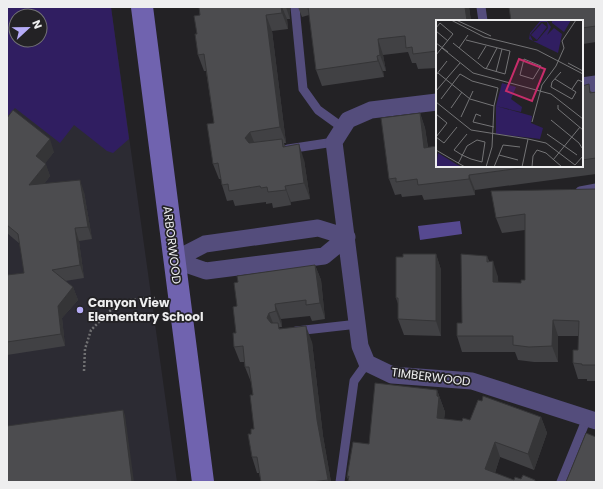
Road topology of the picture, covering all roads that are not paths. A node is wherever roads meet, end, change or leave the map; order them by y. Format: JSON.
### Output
{"nodes":[{"id":1,"x":142,"y":7,"type":"edge"},
{"id":2,"x":295,"y":7,"type":"edge"},
{"id":3,"x":481,"y":7,"type":"edge"},
{"id":4,"x":483,"y":20,"type":"edge"},
{"id":5,"x":596,"y":84,"type":"edge"},
{"id":6,"x":583,"y":86,"type":"edge"},
{"id":7,"x":436,"y":102,"type":"edge"},
{"id":8,"x":344,"y":128,"type":"junction"},
{"id":9,"x":334,"y":142,"type":"junction"},
{"id":10,"x":280,"y":150,"type":"edge"},
{"id":11,"x":596,"y":188,"type":"edge"},
{"id":12,"x":573,"y":192,"type":"edge"},
{"id":13,"x":347,"y":237,"type":"junction"},
{"id":14,"x":174,"y":260,"type":"junction"},
{"id":15,"x":358,"y":324,"type":"junction"},
{"id":16,"x":286,"y":332,"type":"edge"},
{"id":17,"x":367,"y":363,"type":"junction"},
{"id":18,"x":592,"y":419,"type":"edge"},
{"id":19,"x":203,"y":482,"type":"edge"},
{"id":20,"x":340,"y":482,"type":"edge"},
{"id":21,"x":561,"y":482,"type":"edge"}],
"edges":[{"from":1,"to":14,"type":"street","name":"ARBORWOOD"},
{"from":2,"to":8,"type":"lane"},
{"from":3,"to":4,"type":"lane"},
{"from":5,"to":6,"type":"street"},
{"from":7,"to":8,"type":"street"},
{"from":8,"to":9,"type":"street"},
{"from":9,"to":10,"type":"lane"},
{"from":9,"to":13,"type":"street"},
{"from":11,"to":12,"type":"lane"},
{"from":13,"to":14,"type":"street"},
{"from":13,"to":14,"type":"street"},
{"from":13,"to":15,"type":"street"},
{"from":14,"to":19,"type":"street","name":"ARBORWOOD"},
{"from":15,"to":16,"type":"lane"},
{"from":15,"to":17,"type":"street"},
{"from":17,"to":18,"type":"street","name":"TIMBERWOOD"},
{"from":17,"to":20,"type":"lane"},
{"from":18,"to":21,"type":"lane"}]}
